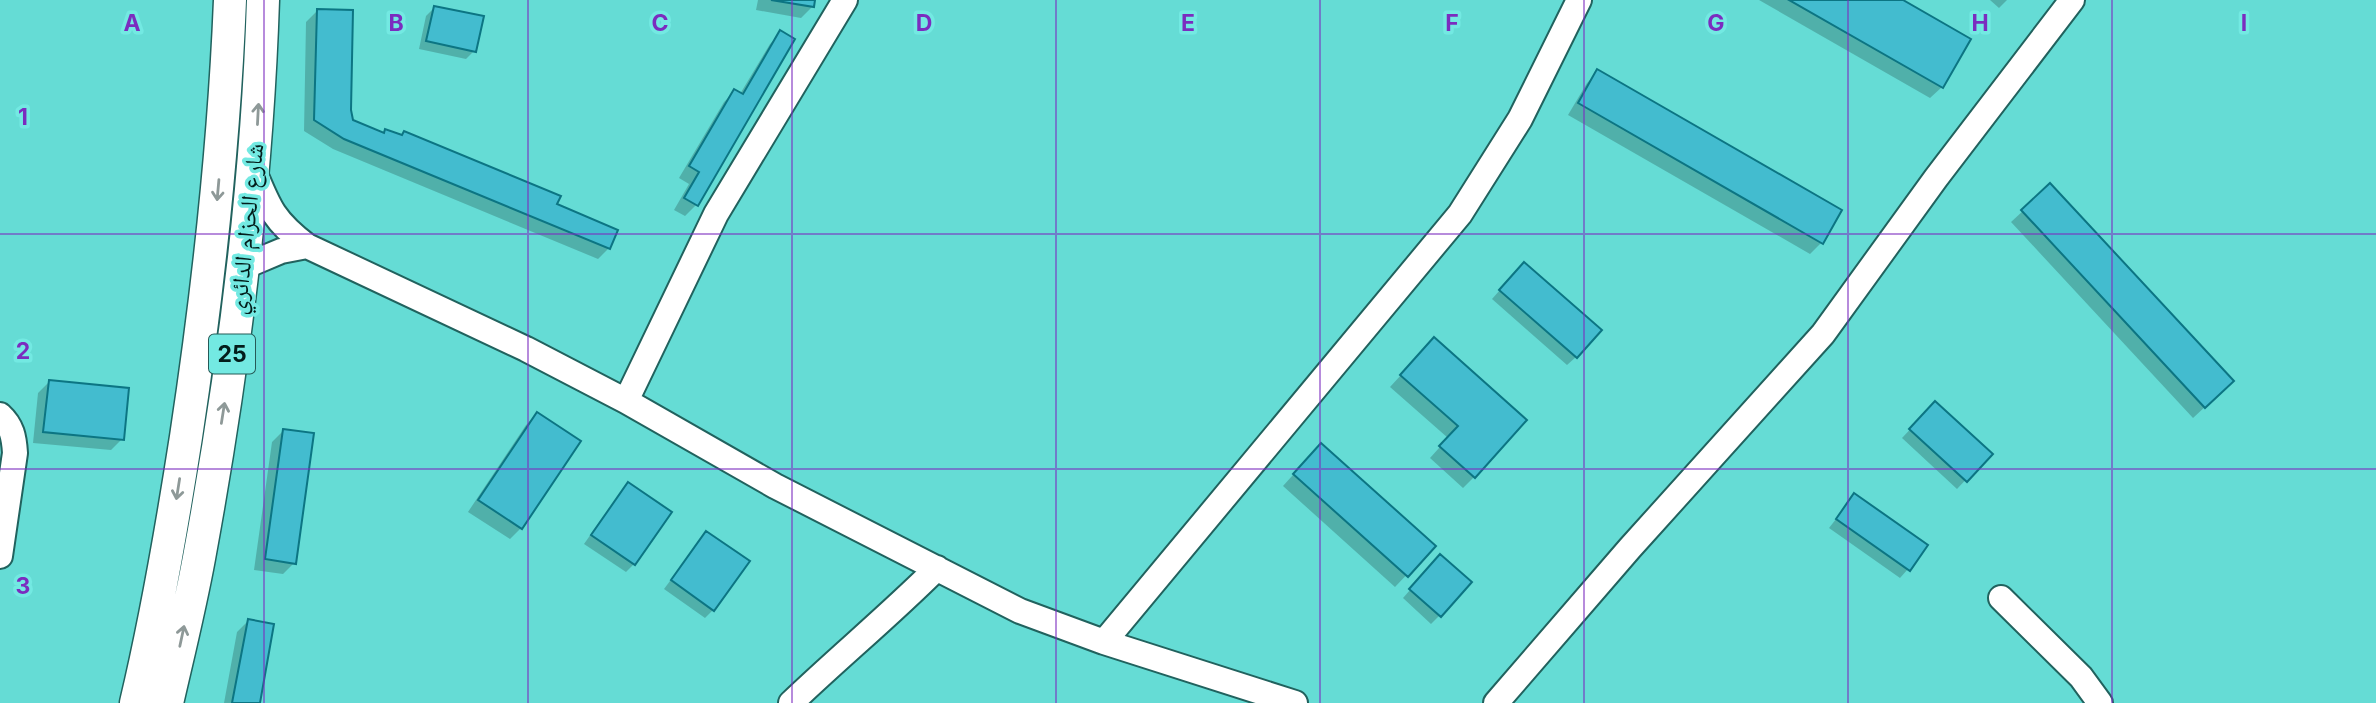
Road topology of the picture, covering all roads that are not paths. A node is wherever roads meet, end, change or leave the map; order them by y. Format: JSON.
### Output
{"nodes":[{"id":1,"x":230,"y":0,"type":"edge"},
{"id":2,"x":262,"y":0,"type":"edge"},
{"id":3,"x":845,"y":0,"type":"edge"},
{"id":4,"x":1579,"y":0,"type":"edge"},
{"id":5,"x":2072,"y":0,"type":"edge"},
{"id":6,"x":254,"y":170,"type":"junction"},
{"id":7,"x":307,"y":246,"type":"junction"},
{"id":8,"x":243,"y":267,"type":"junction"},
{"id":9,"x":626,"y":401,"type":"junction"},
{"id":10,"x":0,"y":415,"type":"edge"},
{"id":11,"x":0,"y":556,"type":"edge"},
{"id":12,"x":937,"y":568,"type":"junction"},
{"id":13,"x":2001,"y":598,"type":"dead end"},
{"id":14,"x":1104,"y":642,"type":"junction"},
{"id":15,"x":136,"y":703,"type":"edge"},
{"id":16,"x":167,"y":703,"type":"edge"},
{"id":17,"x":792,"y":703,"type":"edge"},
{"id":18,"x":1295,"y":703,"type":"edge"},
{"id":19,"x":1496,"y":703,"type":"edge"},
{"id":20,"x":2100,"y":703,"type":"edge"}],
"edges":[{"from":1,"to":15,"type":"main road","name":"شارع الحزام الدائري","number":"25","one_way":true},
{"from":6,"to":2,"type":"main road","name":"شارع الحزام الدائري","number":"25","one_way":true},
{"from":3,"to":9,"type":"street"},
{"from":4,"to":14,"type":"street"},
{"from":5,"to":19,"type":"street"},
{"from":6,"to":7,"type":"street"},
{"from":6,"to":8,"type":"main road","name":"شارع الحزام الدائري","number":"25"},
{"from":7,"to":8,"type":"street"},
{"from":7,"to":9,"type":"street"},
{"from":16,"to":8,"type":"main road","name":"شارع الحزام الدائري","number":"25","one_way":true},
{"from":9,"to":12,"type":"street"},
{"from":10,"to":11,"type":"street"},
{"from":12,"to":14,"type":"street"},
{"from":12,"to":17,"type":"street"},
{"from":13,"to":20,"type":"street"},
{"from":14,"to":18,"type":"street"}]}
